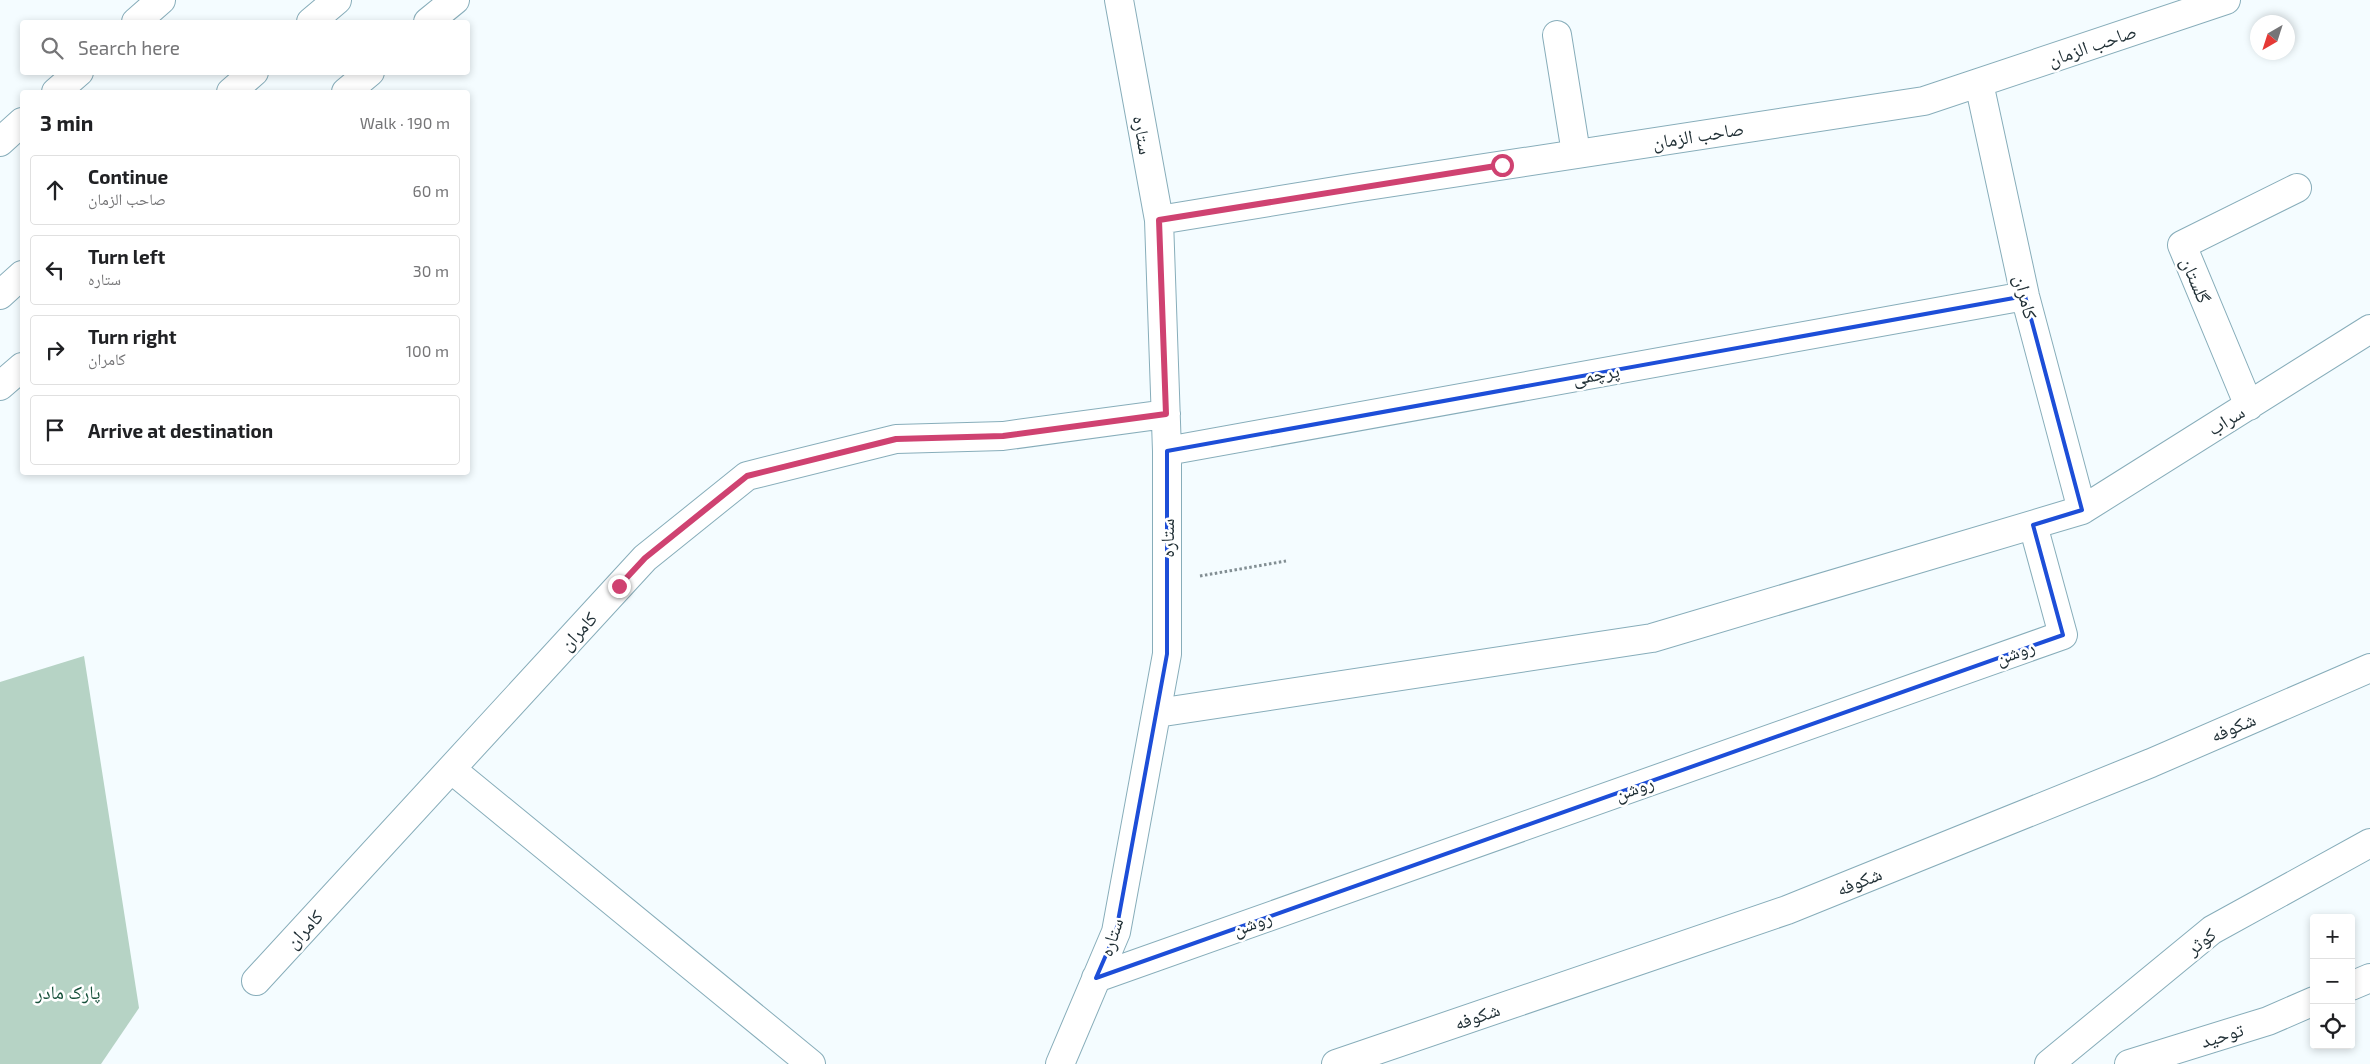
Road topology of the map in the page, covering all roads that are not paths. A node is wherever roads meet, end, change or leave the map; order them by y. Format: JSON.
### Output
{"nodes":[{"id":1,"x":162,"y":0,"type":"edge"},
{"id":2,"x":337,"y":0,"type":"edge"},
{"id":3,"x":455,"y":0,"type":"edge"},
{"id":4,"x":1119,"y":0,"type":"edge"},
{"id":5,"x":2226,"y":0,"type":"edge"},
{"id":6,"x":138,"y":20,"type":"edge"},
{"id":7,"x":313,"y":20,"type":"edge"},
{"id":8,"x":430,"y":20,"type":"edge"},
{"id":9,"x":1557,"y":35,"type":"dead end"},
{"id":10,"x":76,"y":75,"type":"edge"},
{"id":11,"x":251,"y":75,"type":"edge"},
{"id":12,"x":366,"y":75,"type":"edge"},
{"id":13,"x":1979,"y":83,"type":"junction"},
{"id":14,"x":58,"y":90,"type":"edge"},
{"id":15,"x":233,"y":90,"type":"edge"},
{"id":16,"x":348,"y":90,"type":"edge"},
{"id":17,"x":20,"y":124,"type":"edge"},
{"id":18,"x":0,"y":142,"type":"edge"},
{"id":19,"x":1576,"y":154,"type":"junction"},
{"id":20,"x":2297,"y":188,"type":"dead end"},
{"id":21,"x":1159,"y":220,"type":"junction"},
{"id":22,"x":20,"y":277,"type":"edge"},
{"id":23,"x":0,"y":295,"type":"edge"},
{"id":24,"x":2025,"y":296,"type":"junction"},
{"id":25,"x":2370,"y":330,"type":"edge"},
{"id":26,"x":20,"y":369,"type":"edge"},
{"id":27,"x":0,"y":386,"type":"edge"},
{"id":28,"x":2249,"y":406,"type":"junction"},
{"id":29,"x":1166,"y":414,"type":"junction"},
{"id":30,"x":1167,"y":451,"type":"junction"},
{"id":31,"x":2082,"y":510,"type":"junction"},
{"id":32,"x":2033,"y":525,"type":"junction"},
{"id":33,"x":2370,"y":668,"type":"edge"},
{"id":34,"x":1157,"y":713,"type":"junction"},
{"id":35,"x":451,"y":769,"type":"junction"},
{"id":36,"x":2370,"y":842,"type":"edge"},
{"id":37,"x":1096,"y":978,"type":"junction"},
{"id":38,"x":2370,"y":978,"type":"edge"},
{"id":39,"x":256,"y":981,"type":"dead end"},
{"id":40,"x":2355,"y":984,"type":"edge"},
{"id":41,"x":2310,"y":1004,"type":"edge"},
{"id":42,"x":811,"y":1064,"type":"edge"},
{"id":43,"x":1060,"y":1064,"type":"edge"},
{"id":44,"x":1336,"y":1064,"type":"edge"},
{"id":45,"x":2049,"y":1064,"type":"edge"},
{"id":46,"x":2129,"y":1064,"type":"edge"}],
"edges":[{"from":1,"to":6,"type":"main road"},
{"from":2,"to":7,"type":"main road"},
{"from":3,"to":8,"type":"main road"},
{"from":4,"to":21,"type":"main road","name":"ستاره"},
{"from":5,"to":13,"type":"main road","name":"صاحب الزمان"},
{"from":9,"to":19,"type":"main road"},
{"from":10,"to":14,"type":"main road"},
{"from":11,"to":15,"type":"main road"},
{"from":12,"to":16,"type":"main road"},
{"from":13,"to":19,"type":"main road","name":"صاحب الزمان"},
{"from":13,"to":24,"type":"main road","name":"کامران"},
{"from":17,"to":18,"type":"main road"},
{"from":19,"to":21,"type":"main road","name":"صاحب الزمان"},
{"from":20,"to":28,"type":"main road","name":"گلستان"},
{"from":21,"to":29,"type":"main road","name":"ستاره"},
{"from":22,"to":23,"type":"main road"},
{"from":24,"to":30,"type":"main road","name":"پرچمی"},
{"from":24,"to":31,"type":"main road","name":"کامران"},
{"from":25,"to":28,"type":"main road","name":"سراب"},
{"from":26,"to":27,"type":"main road"},
{"from":28,"to":31,"type":"main road","name":"سراب"},
{"from":29,"to":30,"type":"main road","name":"ستاره"},
{"from":29,"to":35,"type":"main road","name":"کامران"},
{"from":30,"to":34,"type":"main road","name":"ستاره"},
{"from":31,"to":32,"type":"main road","name":"سراب"},
{"from":32,"to":34,"type":"main road","name":"سراب"},
{"from":32,"to":37,"type":"main road","name":"روشن"},
{"from":33,"to":44,"type":"main road","name":"شکوفه"},
{"from":34,"to":37,"type":"main road","name":"ستاره"},
{"from":35,"to":39,"type":"main road","name":"کامران"},
{"from":35,"to":42,"type":"main road"},
{"from":36,"to":45,"type":"main road","name":"کوثر"},
{"from":37,"to":43,"type":"main road","name":"ستاره"},
{"from":38,"to":40,"type":"main road"},
{"from":41,"to":46,"type":"main road","name":"توحید"}]}
